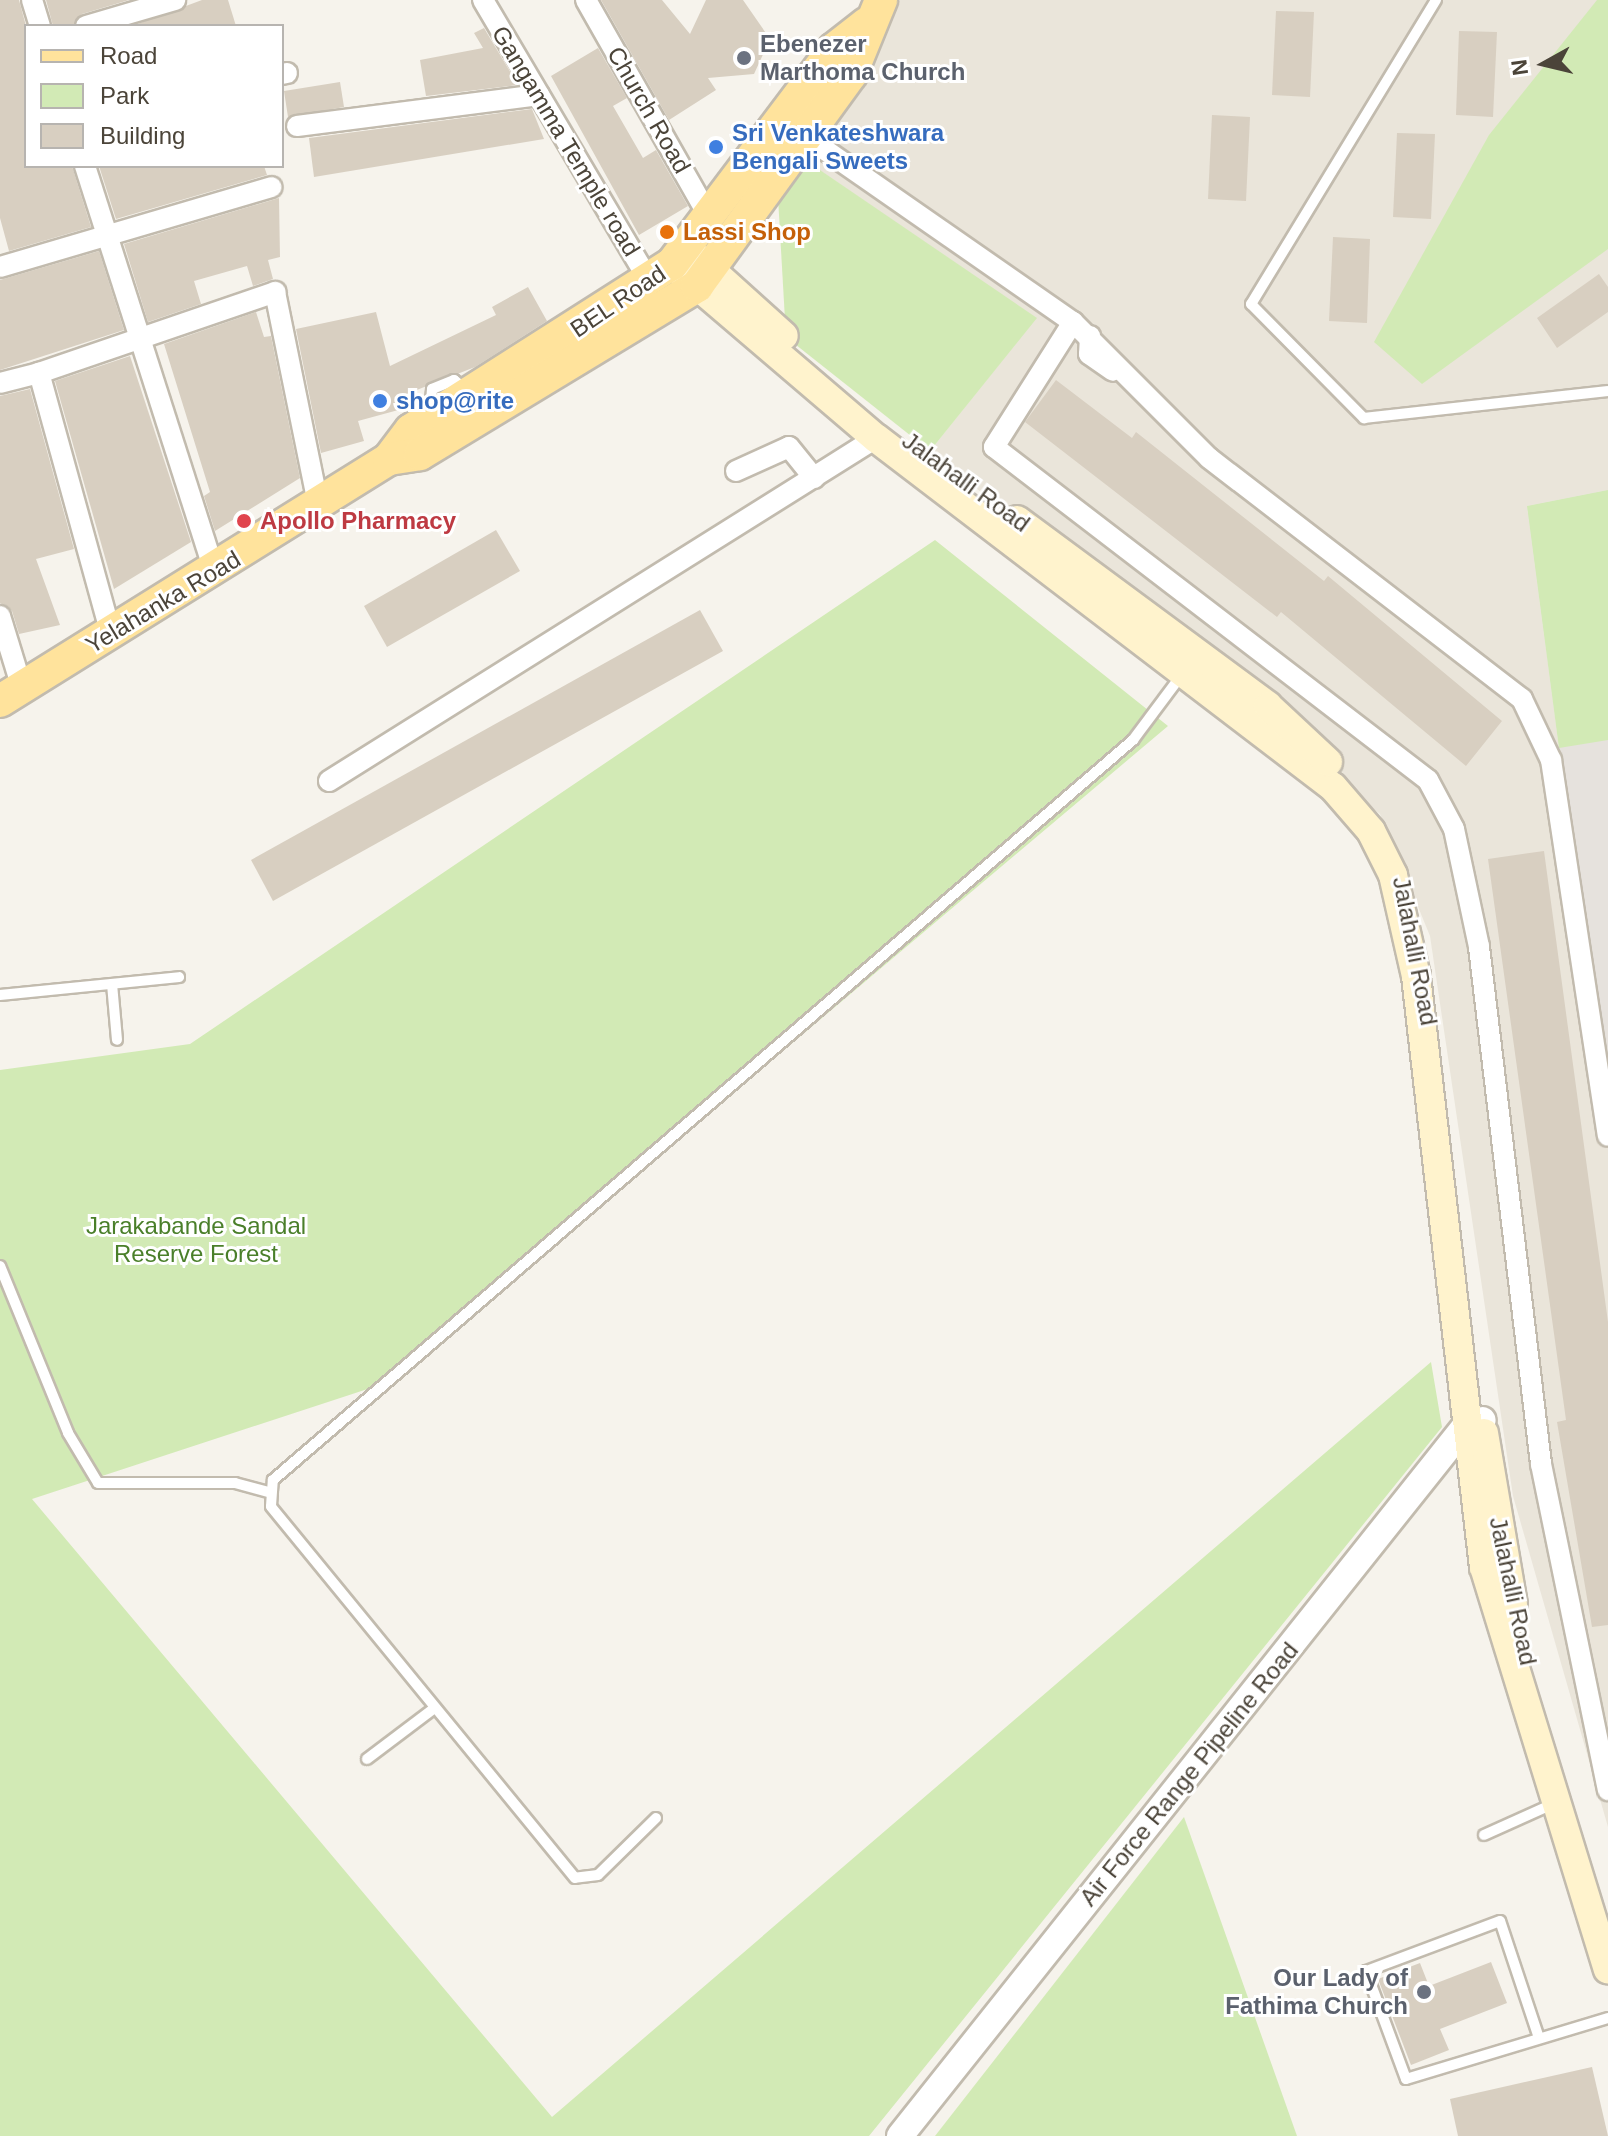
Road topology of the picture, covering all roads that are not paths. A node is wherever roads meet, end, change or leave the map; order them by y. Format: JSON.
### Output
{"nodes":[{"id":1,"x":32,"y":0,"type":"edge"},
{"id":2,"x":175,"y":0,"type":"edge"},
{"id":3,"x":483,"y":0,"type":"edge"},
{"id":4,"x":586,"y":0,"type":"edge"},
{"id":5,"x":1436,"y":0,"type":"edge"},
{"id":6,"x":873,"y":12,"type":"edge"},
{"id":7,"x":39,"y":24,"type":"edge"},
{"id":8,"x":93,"y":24,"type":"edge"},
{"id":9,"x":539,"y":95,"type":"junction"},
{"id":10,"x":297,"y":126,"type":"dead end"},
{"id":11,"x":802,"y":141,"type":"junction"},
{"id":12,"x":86,"y":168,"type":"edge"},
{"id":13,"x":271,"y":187,"type":"dead end"},
{"id":14,"x":711,"y":220,"type":"junction"},
{"id":15,"x":107,"y":235,"type":"junction"},
{"id":16,"x":0,"y":267,"type":"edge"},
{"id":17,"x":683,"y":270,"type":"junction"},
{"id":18,"x":1070,"y":328,"type":"junction"},
{"id":19,"x":1090,"y":336,"type":"junction"},
{"id":20,"x":140,"y":339,"type":"junction"},
{"id":21,"x":1113,"y":371,"type":"dead end"},
{"id":22,"x":39,"y":373,"type":"junction"},
{"id":23,"x":0,"y":383,"type":"edge"},
{"id":24,"x":1608,"y":391,"type":"edge"},
{"id":25,"x":876,"y":438,"type":"junction"},
{"id":26,"x":389,"y":459,"type":"junction"},
{"id":27,"x":736,"y":471,"type":"dead end"},
{"id":28,"x":814,"y":478,"type":"junction"},
{"id":29,"x":319,"y":508,"type":"junction"},
{"id":30,"x":214,"y":571,"type":"junction"},
{"id":31,"x":0,"y":616,"type":"edge"},
{"id":32,"x":111,"y":634,"type":"junction"},
{"id":33,"x":1186,"y":670,"type":"junction"},
{"id":34,"x":11,"y":694,"type":"edge"},
{"id":35,"x":329,"y":781,"type":"dead end"},
{"id":36,"x":179,"y":977,"type":"dead end"},
{"id":37,"x":112,"y":984,"type":"junction"},
{"id":38,"x":0,"y":995,"type":"edge"},
{"id":39,"x":117,"y":1040,"type":"dead end"},
{"id":40,"x":1608,"y":1136,"type":"edge"},
{"id":41,"x":0,"y":1266,"type":"edge"},
{"id":42,"x":1475,"y":1422,"type":"junction"},
{"id":43,"x":269,"y":1492,"type":"junction"},
{"id":44,"x":433,"y":1709,"type":"junction"},
{"id":45,"x":367,"y":1759,"type":"dead end"},
{"id":46,"x":1604,"y":1767,"type":"edge"},
{"id":47,"x":1608,"y":1790,"type":"edge"},
{"id":48,"x":1553,"y":1804,"type":"junction"},
{"id":49,"x":656,"y":1818,"type":"dead end"},
{"id":50,"x":1484,"y":1835,"type":"dead end"},
{"id":51,"x":1608,"y":1916,"type":"edge"},
{"id":52,"x":1608,"y":1969,"type":"edge"},
{"id":53,"x":1608,"y":2018,"type":"edge"},
{"id":54,"x":1539,"y":2038,"type":"junction"},
{"id":55,"x":900,"y":2136,"type":"edge"}],
"edges":[{"from":1,"to":7,"type":"street"},
{"from":2,"to":8,"type":"street"},
{"from":3,"to":9,"type":"street","name":"Gangamma Temple road"},
{"from":4,"to":14,"type":"street","name":"Church Road"},
{"from":5,"to":24,"type":"lane"},
{"from":6,"to":11,"type":"main road","name":"BEL Road"},
{"from":6,"to":14,"type":"main road","name":"BEL Road"},
{"from":9,"to":10,"type":"street"},
{"from":9,"to":17,"type":"street","name":"Gangamma Temple road"},
{"from":11,"to":17,"type":"main road","name":"BEL Road"},
{"from":11,"to":18,"type":"street"},
{"from":12,"to":15,"type":"street"},
{"from":13,"to":15,"type":"street"},
{"from":14,"to":17,"type":"main road","name":"BEL Road"},
{"from":15,"to":16,"type":"street"},
{"from":15,"to":20,"type":"street"},
{"from":17,"to":25,"type":"main road","name":"Jalahalli Road"},
{"from":17,"to":26,"type":"main road","name":"BEL Road"},
{"from":17,"to":26,"type":"main road","name":"Yelahanka Road"},
{"from":17,"to":42,"type":"main road","name":"Jalahalli Road"},
{"from":18,"to":19,"type":"street"},
{"from":18,"to":46,"type":"street"},
{"from":19,"to":21,"type":"street"},
{"from":19,"to":40,"type":"street"},
{"from":20,"to":22,"type":"street"},
{"from":20,"to":29,"type":"street"},
{"from":20,"to":30,"type":"street"},
{"from":22,"to":23,"type":"street"},
{"from":22,"to":32,"type":"street"},
{"from":25,"to":28,"type":"street"},
{"from":25,"to":33,"type":"main road","name":"Jalahalli Road"},
{"from":26,"to":29,"type":"main road","name":"Yelahanka Road"},
{"from":27,"to":28,"type":"street"},
{"from":28,"to":35,"type":"street"},
{"from":29,"to":30,"type":"main road","name":"Yelahanka Road"},
{"from":30,"to":32,"type":"main road","name":"Yelahanka Road"},
{"from":31,"to":34,"type":"street"},
{"from":32,"to":34,"type":"main road","name":"Yelahanka Road"},
{"from":33,"to":42,"type":"main road","name":"Jalahalli Road"},
{"from":33,"to":43,"type":"lane"},
{"from":36,"to":37,"type":"lane"},
{"from":37,"to":38,"type":"lane"},
{"from":37,"to":39,"type":"lane"},
{"from":41,"to":43,"type":"lane"},
{"from":42,"to":48,"type":"main road"},
{"from":42,"to":51,"type":"main road","name":"Jalahalli Road"},
{"from":42,"to":55,"type":"street","name":"Air Force Range Pipeline Road"},
{"from":43,"to":44,"type":"lane"},
{"from":44,"to":45,"type":"lane"},
{"from":44,"to":49,"type":"lane"},
{"from":46,"to":47,"type":"street"},
{"from":48,"to":50,"type":"lane"},
{"from":48,"to":52,"type":"main road"},
{"from":53,"to":54,"type":"lane"},
{"from":54,"to":54,"type":"lane"}]}
